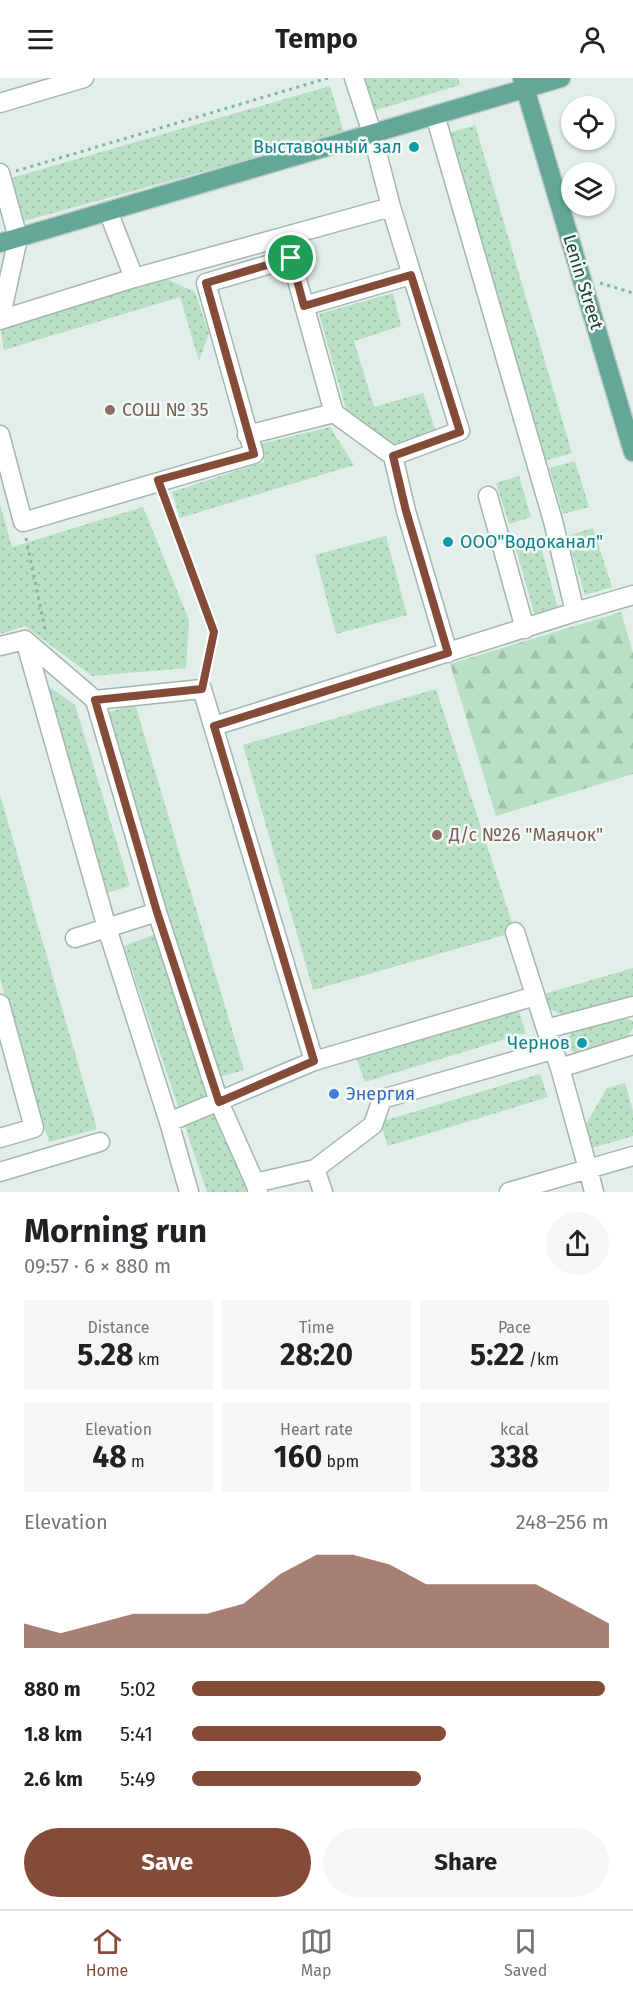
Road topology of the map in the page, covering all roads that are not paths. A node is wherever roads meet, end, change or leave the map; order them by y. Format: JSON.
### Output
{"nodes":[{"id":1,"x":84,"y":78,"type":"edge"},
{"id":2,"x":354,"y":78,"type":"edge"},
{"id":3,"x":561,"y":78,"type":"edge"},
{"id":4,"x":55,"y":82,"type":"edge"},
{"id":5,"x":524,"y":83,"type":"edge"},
{"id":6,"x":0,"y":103,"type":"edge"},
{"id":7,"x":435,"y":115,"type":"junction"},
{"id":8,"x":372,"y":134,"type":"junction"},
{"id":9,"x":0,"y":174,"type":"edge"},
{"id":10,"x":391,"y":207,"type":"junction"},
{"id":11,"x":108,"y":211,"type":"junction"},
{"id":12,"x":18,"y":238,"type":"junction"},
{"id":13,"x":0,"y":243,"type":"edge"},
{"id":14,"x":411,"y":275,"type":"junction"},
{"id":15,"x":134,"y":278,"type":"junction"},
{"id":16,"x":304,"y":306,"type":"junction"},
{"id":17,"x":0,"y":320,"type":"edge"},
{"id":18,"x":334,"y":413,"type":"junction"},
{"id":19,"x":0,"y":435,"type":"edge"},
{"id":20,"x":247,"y":435,"type":"junction"},
{"id":21,"x":633,"y":452,"type":"edge"},
{"id":22,"x":393,"y":456,"type":"junction"},
{"id":23,"x":488,"y":496,"type":"dead end"},
{"id":24,"x":633,"y":595,"type":"edge"},
{"id":25,"x":574,"y":612,"type":"junction"},
{"id":26,"x":525,"y":628,"type":"junction"},
{"id":27,"x":25,"y":640,"type":"junction"},
{"id":28,"x":0,"y":646,"type":"edge"},
{"id":29,"x":448,"y":653,"type":"junction"},
{"id":30,"x":95,"y":700,"type":"junction"},
{"id":31,"x":214,"y":726,"type":"junction"},
{"id":32,"x":157,"y":912,"type":"junction"},
{"id":33,"x":107,"y":928,"type":"junction"},
{"id":34,"x":515,"y":932,"type":"dead end"},
{"id":35,"x":75,"y":939,"type":"dead end"},
{"id":36,"x":535,"y":996,"type":"junction"},
{"id":37,"x":0,"y":1004,"type":"edge"},
{"id":38,"x":633,"y":1006,"type":"edge"},
{"id":39,"x":546,"y":1029,"type":"junction"},
{"id":40,"x":633,"y":1045,"type":"edge"},
{"id":41,"x":552,"y":1050,"type":"junction"},
{"id":42,"x":314,"y":1061,"type":"junction"},
{"id":43,"x":560,"y":1068,"type":"junction"},
{"id":44,"x":219,"y":1102,"type":"junction"},
{"id":45,"x":169,"y":1122,"type":"junction"},
{"id":46,"x":0,"y":1138,"type":"edge"},
{"id":47,"x":100,"y":1142,"type":"dead end"},
{"id":48,"x":633,"y":1156,"type":"edge"},
{"id":49,"x":315,"y":1168,"type":"junction"},
{"id":50,"x":588,"y":1169,"type":"junction"},
{"id":51,"x":0,"y":1172,"type":"edge"},
{"id":52,"x":256,"y":1188,"type":"edge"},
{"id":53,"x":530,"y":1189,"type":"edge"},
{"id":54,"x":189,"y":1192,"type":"edge"},
{"id":55,"x":323,"y":1192,"type":"edge"},
{"id":56,"x":509,"y":1192,"type":"edge"},
{"id":57,"x":594,"y":1192,"type":"edge"}],
"edges":[{"from":1,"to":4,"type":"lane"},
{"from":2,"to":8,"type":"lane"},
{"from":3,"to":5,"type":"main road"},
{"from":4,"to":6,"type":"lane"},
{"from":5,"to":7,"type":"main road"},
{"from":5,"to":21,"type":"main road","name":"Lenin Street"},
{"from":7,"to":8,"type":"main road"},
{"from":7,"to":25,"type":"lane"},
{"from":8,"to":10,"type":"lane"},
{"from":8,"to":11,"type":"main road"},
{"from":9,"to":12,"type":"lane"},
{"from":10,"to":14,"type":"lane"},
{"from":10,"to":15,"type":"lane"},
{"from":11,"to":12,"type":"main road"},
{"from":11,"to":15,"type":"lane"},
{"from":12,"to":13,"type":"main road"},
{"from":12,"to":17,"type":"lane"},
{"from":14,"to":16,"type":"lane"},
{"from":14,"to":22,"type":"lane"},
{"from":15,"to":17,"type":"lane"},
{"from":16,"to":18,"type":"lane"},
{"from":16,"to":20,"type":"lane"},
{"from":18,"to":20,"type":"lane"},
{"from":18,"to":22,"type":"lane"},
{"from":19,"to":20,"type":"lane"},
{"from":22,"to":29,"type":"lane"},
{"from":23,"to":26,"type":"lane"},
{"from":24,"to":25,"type":"lane"},
{"from":25,"to":26,"type":"lane"},
{"from":26,"to":29,"type":"lane"},
{"from":27,"to":28,"type":"lane"},
{"from":27,"to":30,"type":"lane"},
{"from":27,"to":33,"type":"lane"},
{"from":29,"to":31,"type":"lane"},
{"from":30,"to":31,"type":"lane"},
{"from":30,"to":32,"type":"lane"},
{"from":31,"to":42,"type":"lane"},
{"from":32,"to":33,"type":"lane"},
{"from":32,"to":44,"type":"lane"},
{"from":33,"to":35,"type":"lane"},
{"from":33,"to":45,"type":"lane"},
{"from":34,"to":36,"type":"lane"},
{"from":36,"to":39,"type":"lane"},
{"from":36,"to":42,"type":"lane"},
{"from":37,"to":46,"type":"lane"},
{"from":38,"to":39,"type":"lane"},
{"from":39,"to":41,"type":"lane"},
{"from":40,"to":43,"type":"lane"},
{"from":41,"to":43,"type":"lane"},
{"from":41,"to":49,"type":"lane"},
{"from":42,"to":44,"type":"lane"},
{"from":43,"to":50,"type":"lane"},
{"from":44,"to":45,"type":"lane"},
{"from":44,"to":52,"type":"lane"},
{"from":45,"to":54,"type":"lane"},
{"from":47,"to":51,"type":"lane"},
{"from":48,"to":50,"type":"lane"},
{"from":49,"to":52,"type":"lane"},
{"from":49,"to":55,"type":"lane"},
{"from":50,"to":53,"type":"lane"},
{"from":50,"to":57,"type":"lane"},
{"from":53,"to":56,"type":"lane"}]}
